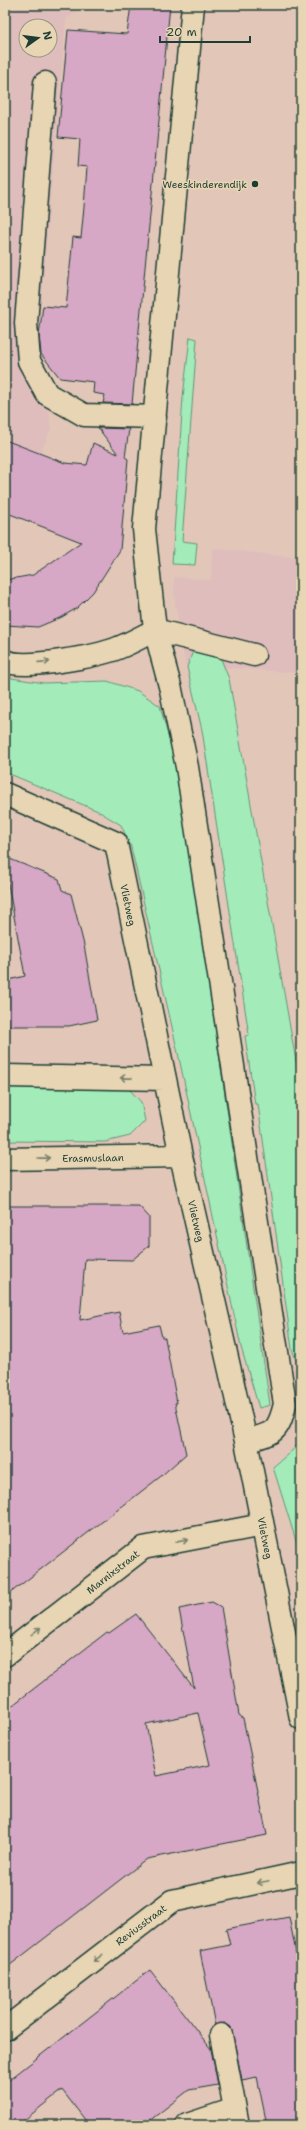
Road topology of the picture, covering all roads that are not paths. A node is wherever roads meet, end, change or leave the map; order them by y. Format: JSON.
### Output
{"nodes":[{"id":1,"x":193,"y":5,"type":"edge"},
{"id":2,"x":45,"y":83,"type":"dead end"},
{"id":3,"x":155,"y":417,"type":"junction"},
{"id":4,"x":155,"y":630,"type":"junction"},
{"id":5,"x":254,"y":655,"type":"dead end"},
{"id":6,"x":5,"y":661,"type":"edge"},
{"id":7,"x":5,"y":794,"type":"edge"},
{"id":8,"x":5,"y":1076,"type":"edge"},
{"id":9,"x":165,"y":1079,"type":"junction"},
{"id":10,"x":181,"y":1156,"type":"junction"},
{"id":11,"x":5,"y":1159,"type":"edge"},
{"id":12,"x":246,"y":1441,"type":"junction"},
{"id":13,"x":262,"y":1525,"type":"junction"},
{"id":14,"x":5,"y":1655,"type":"edge"},
{"id":15,"x":301,"y":1718,"type":"edge"},
{"id":16,"x":301,"y":1873,"type":"edge"},
{"id":17,"x":5,"y":2030,"type":"edge"},
{"id":18,"x":221,"y":2035,"type":"dead end"},
{"id":19,"x":236,"y":2117,"type":"edge"},
{"id":20,"x":187,"y":2125,"type":"edge"}],
"edges":[{"from":1,"to":3,"type":"street"},
{"from":2,"to":3,"type":"street"},
{"from":3,"to":4,"type":"street"},
{"from":4,"to":5,"type":"street"},
{"from":6,"to":4,"type":"street","one_way":true},
{"from":4,"to":12,"type":"street"},
{"from":7,"to":9,"type":"street","name":"Vlietweg"},
{"from":9,"to":8,"type":"street","one_way":true},
{"from":9,"to":10,"type":"street","name":"Vlietweg"},
{"from":11,"to":10,"type":"street","name":"Erasmuslaan","one_way":true},
{"from":10,"to":12,"type":"street","name":"Vlietweg"},
{"from":12,"to":13,"type":"street","name":"Vlietweg"},
{"from":14,"to":13,"type":"street","name":"Marnixstraat","one_way":true},
{"from":13,"to":15,"type":"street","name":"Vlietweg"},
{"from":16,"to":17,"type":"street","name":"Reviusstraat","one_way":true},
{"from":18,"to":19,"type":"street"},
{"from":19,"to":20,"type":"street"}]}
